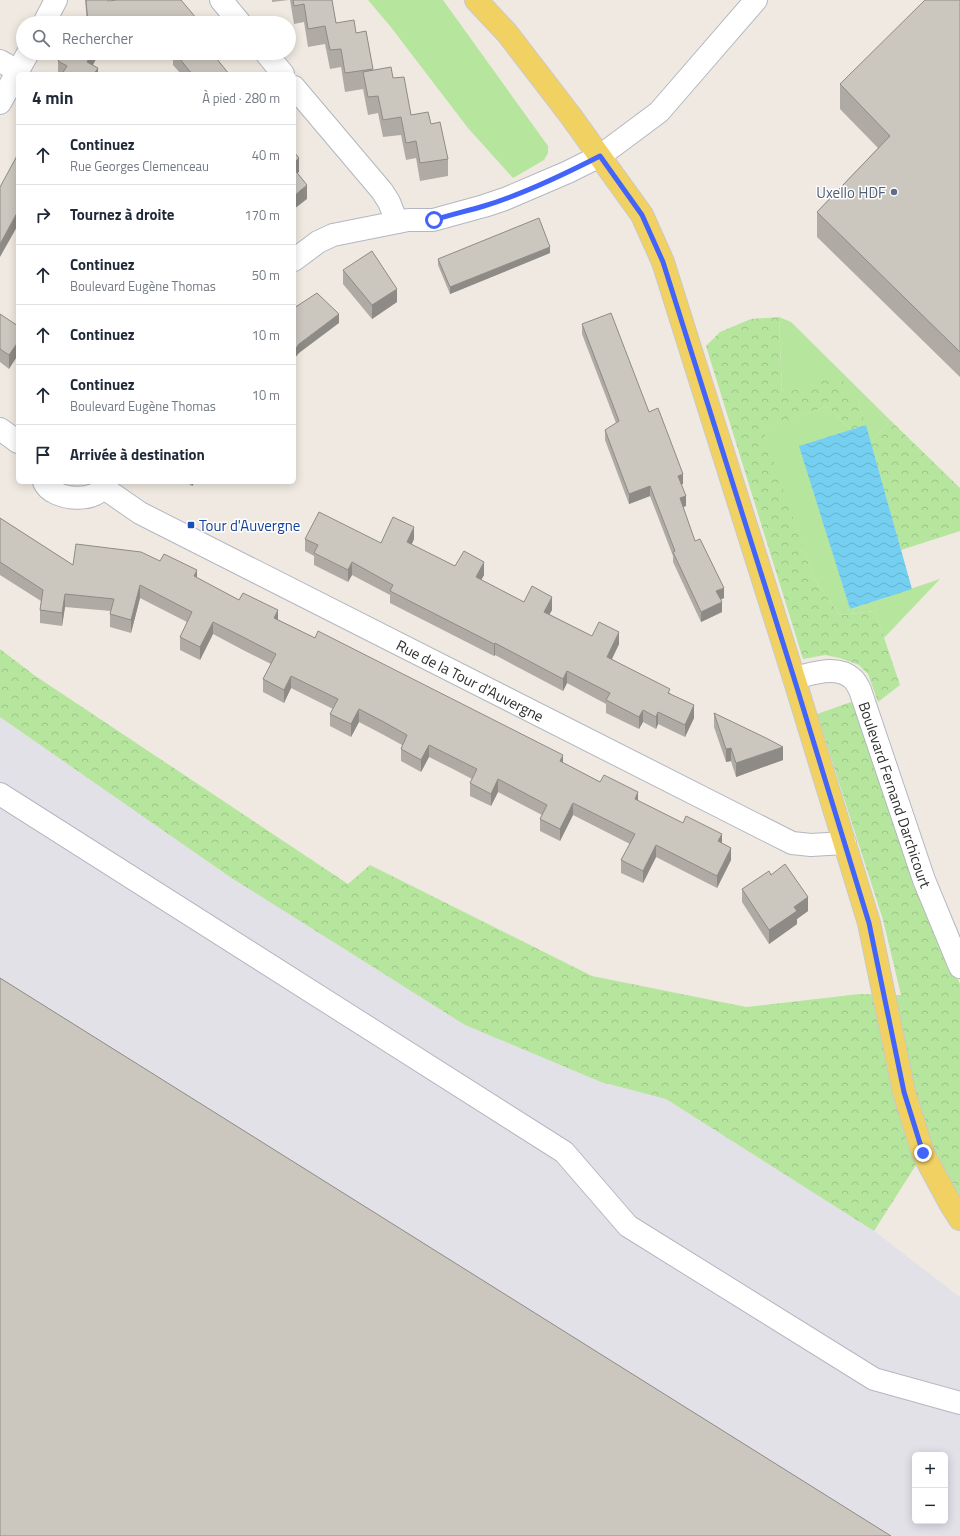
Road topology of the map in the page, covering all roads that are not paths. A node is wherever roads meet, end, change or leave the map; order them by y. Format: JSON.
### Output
{"nodes":[{"id":1,"x":56,"y":0,"type":"edge"},
{"id":2,"x":221,"y":0,"type":"edge"},
{"id":3,"x":476,"y":0,"type":"edge"},
{"id":4,"x":490,"y":0,"type":"edge"},
{"id":5,"x":756,"y":0,"type":"edge"},
{"id":6,"x":48,"y":16,"type":"edge"},
{"id":7,"x":234,"y":16,"type":"edge"},
{"id":8,"x":507,"y":33,"type":"junction"},
{"id":9,"x":272,"y":60,"type":"edge"},
{"id":10,"x":15,"y":62,"type":"edge"},
{"id":11,"x":281,"y":72,"type":"edge"},
{"id":12,"x":296,"y":89,"type":"edge"},
{"id":13,"x":0,"y":103,"type":"edge"},
{"id":14,"x":600,"y":156,"type":"junction"},
{"id":15,"x":397,"y":222,"type":"junction"},
{"id":16,"x":296,"y":258,"type":"edge"},
{"id":17,"x":0,"y":429,"type":"edge"},
{"id":18,"x":16,"y":441,"type":"edge"},
{"id":19,"x":45,"y":484,"type":"edge"},
{"id":20,"x":105,"y":485,"type":"edge"},
{"id":21,"x":794,"y":678,"type":"junction"},
{"id":22,"x":0,"y":794,"type":"edge"},
{"id":23,"x":844,"y":843,"type":"junction"},
{"id":24,"x":960,"y":967,"type":"edge"},
{"id":25,"x":960,"y":1219,"type":"edge"},
{"id":26,"x":960,"y":1403,"type":"edge"}],
"edges":[{"from":1,"to":6,"type":"street"},
{"from":2,"to":7,"type":"street"},
{"from":3,"to":8,"type":"main road"},
{"from":4,"to":8,"type":"main road"},
{"from":5,"to":14,"type":"street"},
{"from":8,"to":14,"type":"main road"},
{"from":9,"to":11,"type":"street"},
{"from":10,"to":13,"type":"street"},
{"from":12,"to":15,"type":"street"},
{"from":14,"to":15,"type":"street"},
{"from":14,"to":21,"type":"main road"},
{"from":15,"to":16,"type":"street"},
{"from":17,"to":18,"type":"street"},
{"from":19,"to":20,"type":"street"},
{"from":20,"to":23,"type":"street","name":"Rue de la Tour d'Auvergne"},
{"from":21,"to":23,"type":"main road"},
{"from":21,"to":24,"type":"street","name":"Boulevard Fernand Darchicourt"},
{"from":22,"to":26,"type":"street"},
{"from":23,"to":25,"type":"main road"}]}
